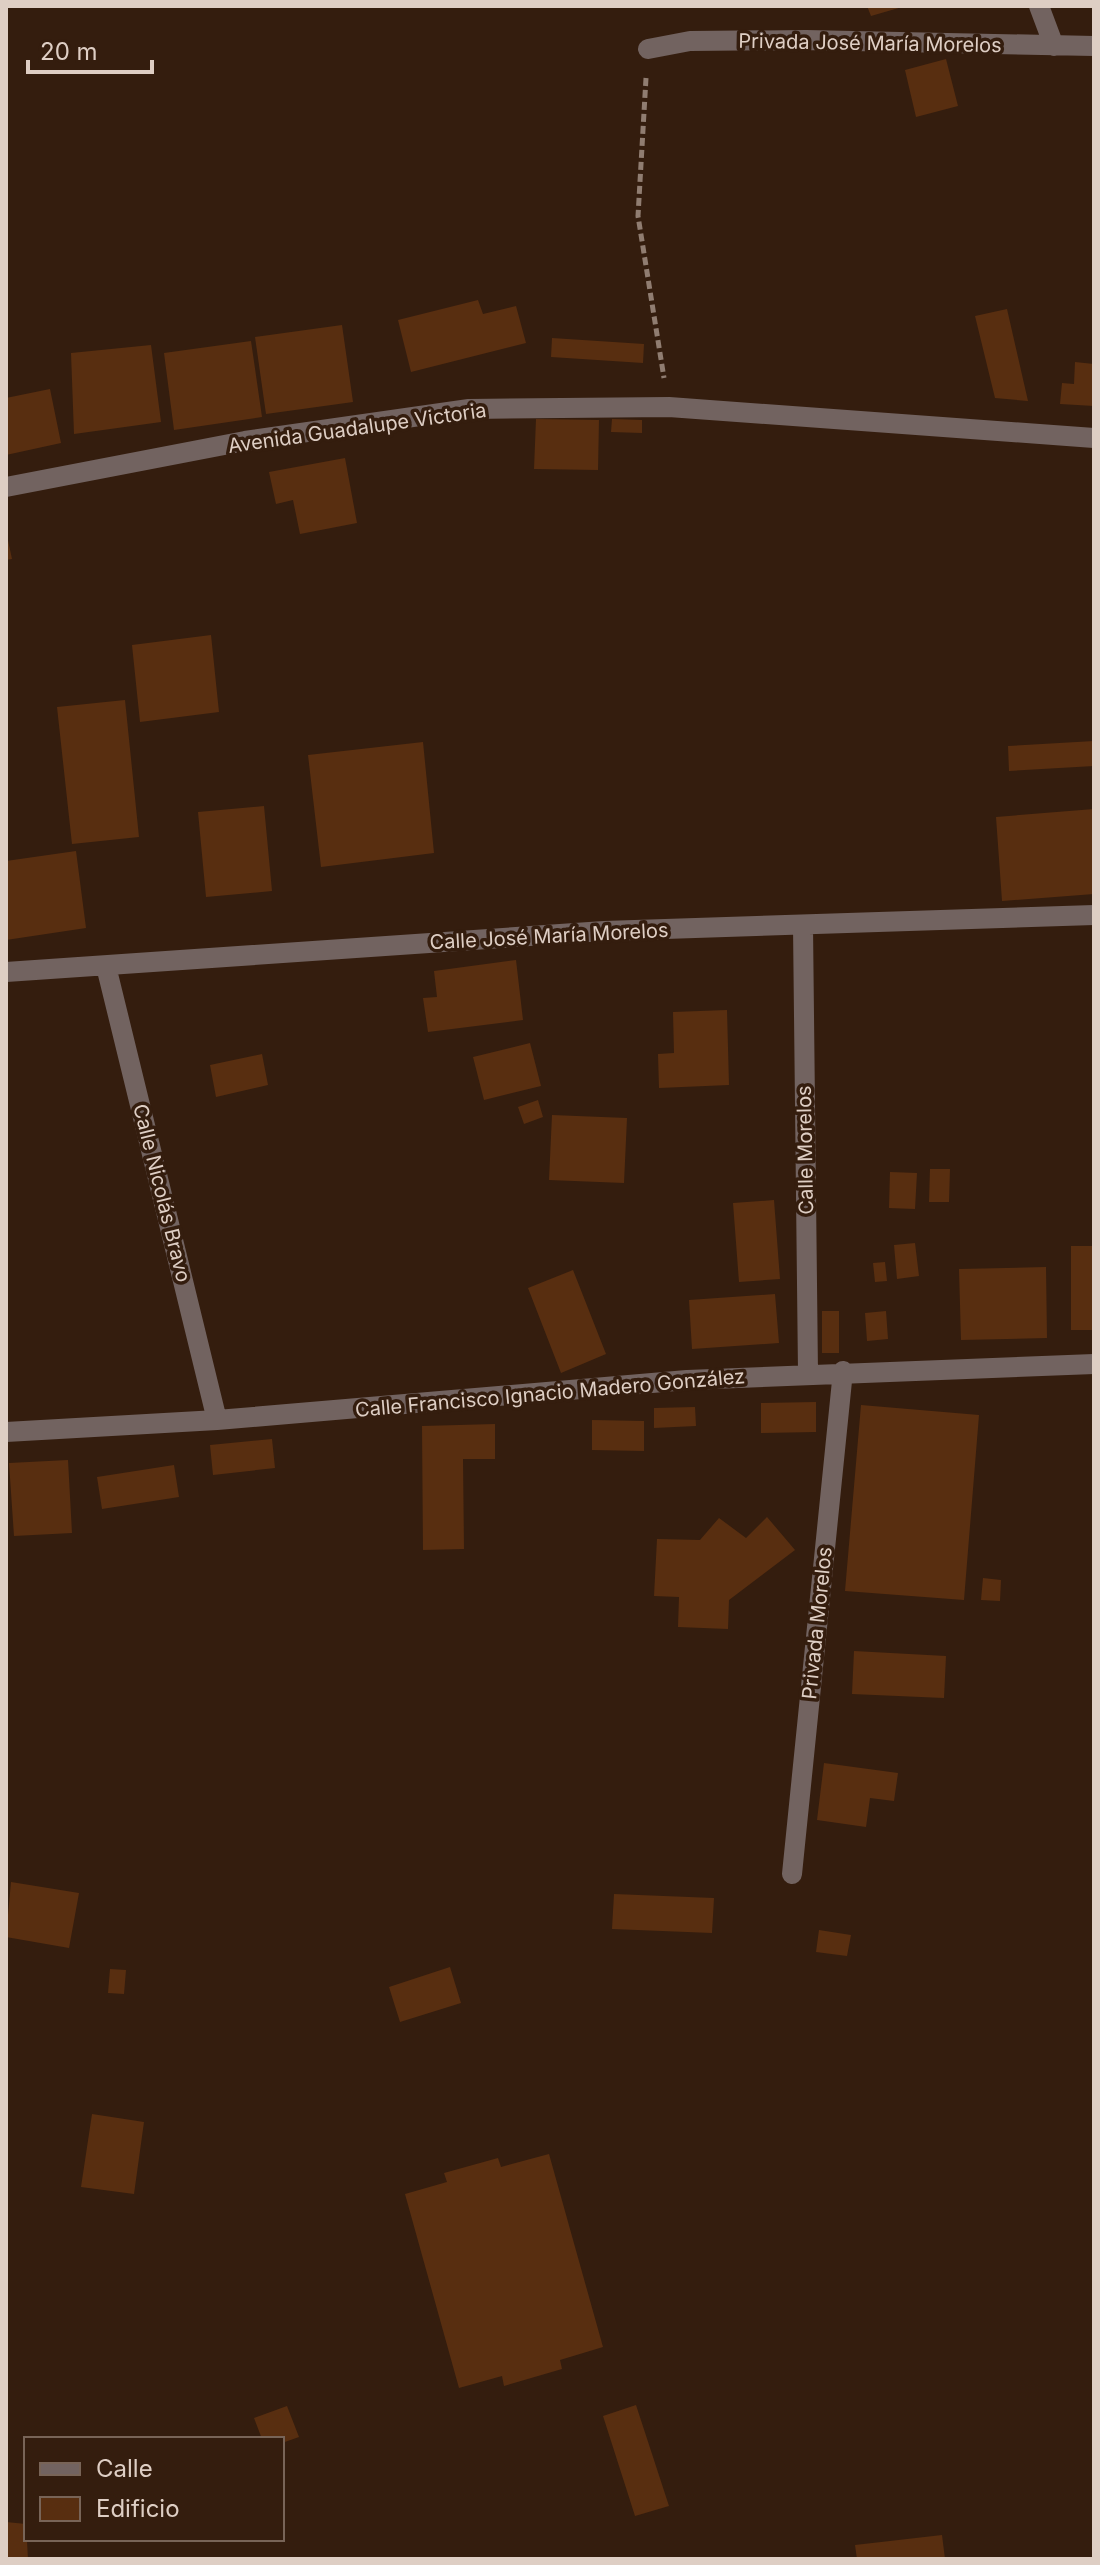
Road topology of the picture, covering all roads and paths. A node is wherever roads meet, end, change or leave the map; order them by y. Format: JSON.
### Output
{"nodes":[{"id":1,"x":1039,"y":6,"type":"edge"},
{"id":2,"x":1054,"y":46,"type":"junction"},
{"id":3,"x":1094,"y":46,"type":"edge"},
{"id":4,"x":648,"y":49,"type":"joint"},
{"id":5,"x":669,"y":407,"type":"junction"},
{"id":6,"x":1094,"y":438,"type":"edge"},
{"id":7,"x":6,"y":487,"type":"edge"},
{"id":8,"x":1094,"y":915,"type":"edge"},
{"id":9,"x":803,"y":926,"type":"junction"},
{"id":10,"x":106,"y":966,"type":"junction"},
{"id":11,"x":6,"y":972,"type":"edge"},
{"id":12,"x":1094,"y":1364,"type":"edge"},
{"id":13,"x":843,"y":1371,"type":"junction"},
{"id":14,"x":808,"y":1373,"type":"junction"},
{"id":15,"x":217,"y":1420,"type":"junction"},
{"id":16,"x":6,"y":1432,"type":"edge"},
{"id":17,"x":792,"y":1874,"type":"dead end"}],
"edges":[{"from":1,"to":2,"type":"street"},
{"from":2,"to":3,"type":"street","name":"Privada José María Morelos"},
{"from":2,"to":4,"type":"street","name":"Privada José María Morelos"},
{"from":4,"to":5,"type":"path"},
{"from":5,"to":6,"type":"street","name":"Avenida Guadalupe Victoria"},
{"from":5,"to":7,"type":"street","name":"Avenida Guadalupe Victoria"},
{"from":8,"to":9,"type":"street","name":"Calle José María Morelos"},
{"from":9,"to":10,"type":"street","name":"Calle José María Morelos"},
{"from":9,"to":14,"type":"street","name":"Calle Morelos"},
{"from":10,"to":11,"type":"street","name":"Calle José María Morelos"},
{"from":10,"to":15,"type":"street","name":"Calle Nicolás Bravo"},
{"from":12,"to":13,"type":"street","name":"Calle Francisco Ignacio Madero González"},
{"from":13,"to":14,"type":"street","name":"Calle Francisco Ignacio Madero González"},
{"from":13,"to":17,"type":"street","name":"Privada Morelos"},
{"from":14,"to":15,"type":"street","name":"Calle Francisco Ignacio Madero González"},
{"from":15,"to":16,"type":"street","name":"Calle Francisco Ignacio Madero González"}]}
